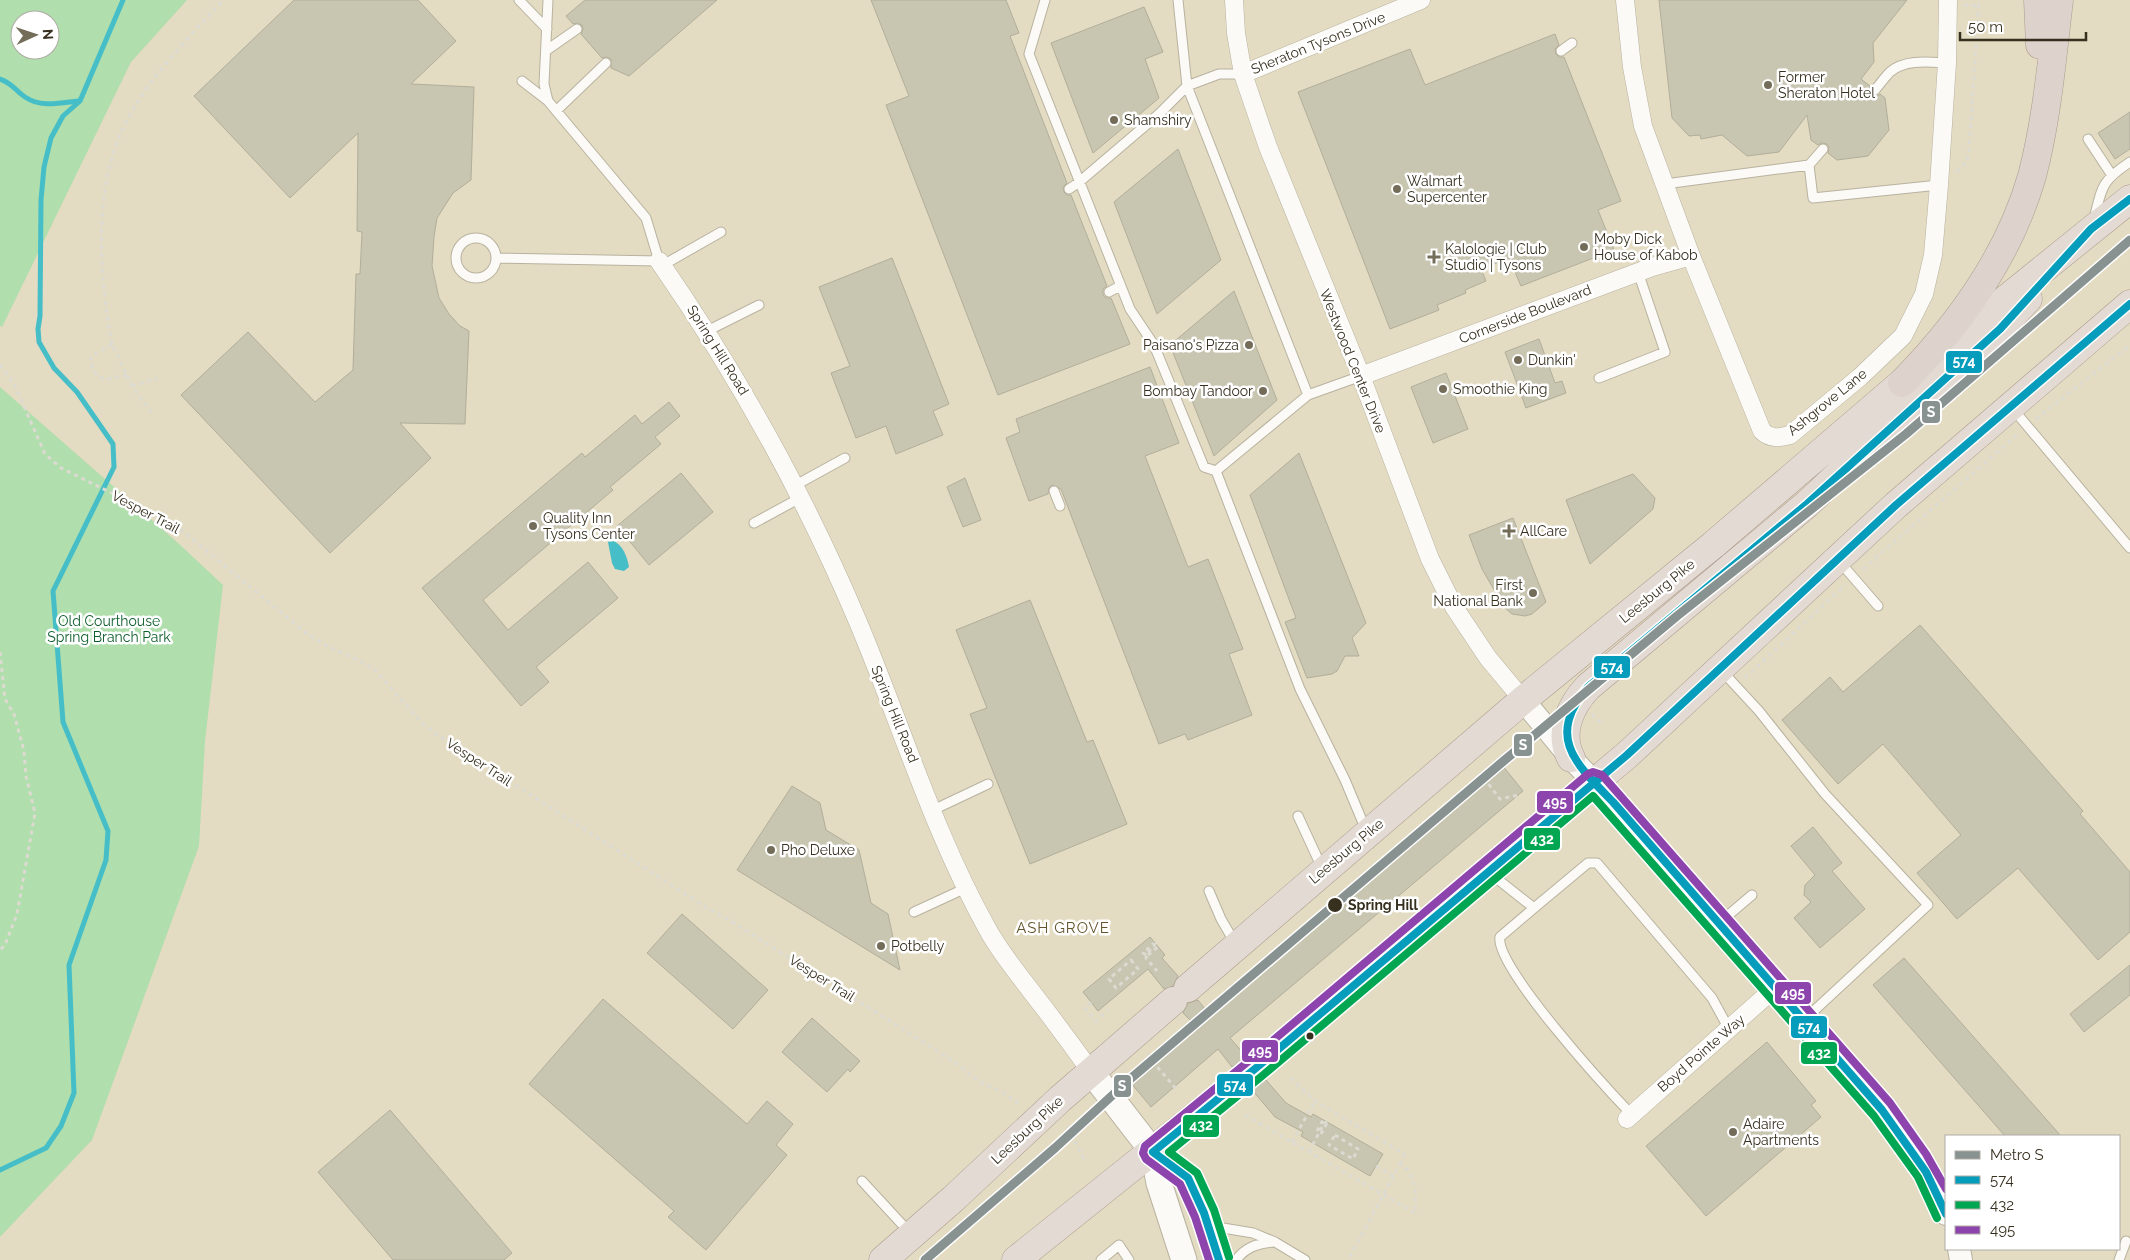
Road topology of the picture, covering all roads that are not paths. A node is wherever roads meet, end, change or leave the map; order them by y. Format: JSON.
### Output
{"nodes":[{"id":1,"x":519,"y":0,"type":"edge"},
{"id":2,"x":548,"y":0,"type":"edge"},
{"id":3,"x":1045,"y":0,"type":"edge"},
{"id":4,"x":1178,"y":0,"type":"edge"},
{"id":5,"x":1234,"y":0,"type":"edge"},
{"id":6,"x":1625,"y":0,"type":"edge"},
{"id":7,"x":2038,"y":0,"type":"edge"},
{"id":8,"x":2059,"y":0,"type":"edge"},
{"id":9,"x":1417,"y":1,"type":"edge"},
{"id":10,"x":1954,"y":2,"type":"edge"},
{"id":11,"x":577,"y":28,"type":"dead end"},
{"id":12,"x":547,"y":29,"type":"junction"},
{"id":13,"x":1572,"y":43,"type":"dead end"},
{"id":14,"x":547,"y":50,"type":"junction"},
{"id":15,"x":1561,"y":51,"type":"dead end"},
{"id":16,"x":606,"y":63,"type":"dead end"},
{"id":17,"x":1947,"y":64,"type":"junction"},
{"id":18,"x":1243,"y":74,"type":"junction"},
{"id":19,"x":522,"y":81,"type":"dead end"},
{"id":20,"x":1187,"y":86,"type":"junction"},
{"id":21,"x":1875,"y":90,"type":"dead end"},
{"id":22,"x":548,"y":101,"type":"junction"},
{"id":23,"x":556,"y":111,"type":"junction"},
{"id":24,"x":2042,"y":129,"type":"junction"},
{"id":25,"x":2088,"y":138,"type":"dead end"},
{"id":26,"x":1822,"y":149,"type":"dead end"},
{"id":27,"x":2130,"y":162,"type":"edge"},
{"id":28,"x":1809,"y":164,"type":"junction"},
{"id":29,"x":2111,"y":174,"type":"junction"},
{"id":30,"x":1078,"y":183,"type":"junction"},
{"id":31,"x":1665,"y":184,"type":"junction"},
{"id":32,"x":1939,"y":185,"type":"junction"},
{"id":33,"x":1069,"y":189,"type":"dead end"},
{"id":34,"x":2130,"y":199,"type":"edge"},
{"id":35,"x":2091,"y":229,"type":"junction"},
{"id":36,"x":721,"y":232,"type":"dead end"},
{"id":37,"x":1691,"y":256,"type":"junction"},
{"id":38,"x":497,"y":258,"type":"junction"},
{"id":39,"x":661,"y":263,"type":"junction"},
{"id":40,"x":1638,"y":272,"type":"junction"},
{"id":41,"x":1120,"y":286,"type":"junction"},
{"id":42,"x":1109,"y":292,"type":"dead end"},
{"id":43,"x":2130,"y":304,"type":"edge"},
{"id":44,"x":759,"y":305,"type":"dead end"},
{"id":45,"x":707,"y":331,"type":"junction"},
{"id":46,"x":1360,"y":376,"type":"junction"},
{"id":47,"x":1599,"y":378,"type":"dead end"},
{"id":48,"x":1902,"y":383,"type":"junction"},
{"id":49,"x":1308,"y":394,"type":"junction"},
{"id":50,"x":2019,"y":416,"type":"junction"},
{"id":51,"x":845,"y":458,"type":"dead end"},
{"id":52,"x":1216,"y":471,"type":"junction"},
{"id":53,"x":1054,"y":491,"type":"dead end"},
{"id":54,"x":797,"y":492,"type":"junction"},
{"id":55,"x":1060,"y":506,"type":"dead end"},
{"id":56,"x":754,"y":523,"type":"dead end"},
{"id":57,"x":2130,"y":548,"type":"edge"},
{"id":58,"x":1845,"y":568,"type":"junction"},
{"id":59,"x":1878,"y":606,"type":"dead end"},
{"id":60,"x":1729,"y":677,"type":"junction"},
{"id":61,"x":1523,"y":700,"type":"junction"},
{"id":62,"x":1571,"y":758,"type":"junction"},
{"id":63,"x":1594,"y":782,"type":"junction"},
{"id":64,"x":988,"y":784,"type":"dead end"},
{"id":65,"x":933,"y":810,"type":"junction"},
{"id":66,"x":1298,"y":816,"type":"dead end"},
{"id":67,"x":1368,"y":834,"type":"junction"},
{"id":68,"x":1323,"y":871,"type":"junction"},
{"id":69,"x":1488,"y":873,"type":"junction"},
{"id":70,"x":966,"y":888,"type":"junction"},
{"id":71,"x":1209,"y":891,"type":"dead end"},
{"id":72,"x":1752,"y":895,"type":"dead end"},
{"id":73,"x":1534,"y":908,"type":"junction"},
{"id":74,"x":914,"y":912,"type":"dead end"},
{"id":75,"x":1718,"y":923,"type":"junction"},
{"id":76,"x":1236,"y":945,"type":"junction"},
{"id":77,"x":1776,"y":987,"type":"junction"},
{"id":78,"x":1804,"y":1020,"type":"junction"},
{"id":79,"x":1729,"y":1029,"type":"junction"},
{"id":80,"x":1092,"y":1073,"type":"junction"},
{"id":81,"x":1629,"y":1117,"type":"joint"},
{"id":82,"x":1153,"y":1152,"type":"junction"},
{"id":83,"x":862,"y":1181,"type":"dead end"},
{"id":84,"x":1945,"y":1209,"type":"edge"},
{"id":85,"x":1209,"y":1226,"type":"junction"},
{"id":86,"x":912,"y":1235,"type":"junction"},
{"id":87,"x":2126,"y":1241,"type":"dead end"},
{"id":88,"x":1275,"y":1242,"type":"junction"},
{"id":89,"x":883,"y":1260,"type":"edge"},
{"id":90,"x":1016,"y":1260,"type":"edge"},
{"id":91,"x":1101,"y":1260,"type":"edge"},
{"id":92,"x":1129,"y":1260,"type":"edge"},
{"id":93,"x":1184,"y":1260,"type":"edge"},
{"id":94,"x":1219,"y":1260,"type":"edge"},
{"id":95,"x":1236,"y":1260,"type":"edge"},
{"id":96,"x":1306,"y":1260,"type":"edge"},
{"id":97,"x":2119,"y":1260,"type":"edge"}],
"edges":[{"from":1,"to":12,"type":"lane"},
{"from":2,"to":12,"type":"lane"},
{"from":3,"to":30,"type":"lane"},
{"from":4,"to":20,"type":"lane"},
{"from":5,"to":18,"type":"street","name":"Westwood Center Drive"},
{"from":6,"to":31,"type":"street","name":"Ashgrove Lane"},
{"from":7,"to":24,"type":"highway"},
{"from":8,"to":24,"type":"highway"},
{"from":9,"to":18,"type":"street","name":"Sheraton Tysons Drive"},
{"from":10,"to":17,"type":"street","name":"Ashgrove Lane"},
{"from":11,"to":14,"type":"lane"},
{"from":12,"to":14,"type":"lane"},
{"from":13,"to":15,"type":"lane"},
{"from":14,"to":22,"type":"lane"},
{"from":16,"to":23,"type":"lane"},
{"from":17,"to":21,"type":"lane"},
{"from":17,"to":32,"type":"street","name":"Ashgrove Lane"},
{"from":18,"to":20,"type":"lane"},
{"from":18,"to":46,"type":"street","name":"Westwood Center Drive"},
{"from":19,"to":22,"type":"lane"},
{"from":20,"to":30,"type":"lane"},
{"from":20,"to":49,"type":"lane"},
{"from":22,"to":23,"type":"lane"},
{"from":23,"to":39,"type":"lane"},
{"from":24,"to":48,"type":"highway"},
{"from":25,"to":29,"type":"lane"},
{"from":26,"to":28,"type":"lane"},
{"from":27,"to":29,"type":"lane"},
{"from":28,"to":31,"type":"lane"},
{"from":28,"to":32,"type":"lane"},
{"from":29,"to":35,"type":"lane"},
{"from":30,"to":33,"type":"lane"},
{"from":30,"to":41,"type":"lane"},
{"from":31,"to":37,"type":"street","name":"Ashgrove Lane"},
{"from":32,"to":37,"type":"street","name":"Ashgrove Lane"},
{"from":34,"to":35,"type":"highway","name":"Leesburg Pike"},
{"from":35,"to":48,"type":"highway","name":"Leesburg Pike"},
{"from":35,"to":62,"type":"highway"},
{"from":36,"to":39,"type":"lane"},
{"from":37,"to":40,"type":"street","name":"Cornerside Boulevard"},
{"from":38,"to":38,"type":"lane"},
{"from":38,"to":39,"type":"lane"},
{"from":39,"to":45,"type":"street","name":"Spring Hill Road"},
{"from":40,"to":46,"type":"street","name":"Cornerside Boulevard"},
{"from":40,"to":47,"type":"lane"},
{"from":41,"to":42,"type":"lane"},
{"from":41,"to":52,"type":"lane"},
{"from":43,"to":50,"type":"highway"},
{"from":44,"to":45,"type":"lane"},
{"from":45,"to":54,"type":"street","name":"Spring Hill Road"},
{"from":46,"to":49,"type":"lane"},
{"from":46,"to":61,"type":"street","name":"Westwood Center Drive"},
{"from":48,"to":61,"type":"highway","name":"Leesburg Pike"},
{"from":49,"to":52,"type":"lane"},
{"from":50,"to":57,"type":"lane"},
{"from":50,"to":58,"type":"highway"},
{"from":51,"to":54,"type":"lane"},
{"from":52,"to":67,"type":"lane"},
{"from":53,"to":55,"type":"lane"},
{"from":54,"to":56,"type":"lane"},
{"from":54,"to":65,"type":"street","name":"Spring Hill Road"},
{"from":58,"to":59,"type":"lane"},
{"from":58,"to":60,"type":"highway"},
{"from":60,"to":63,"type":"highway"},
{"from":60,"to":78,"type":"lane"},
{"from":61,"to":62,"type":"street"},
{"from":61,"to":67,"type":"highway","name":"Leesburg Pike"},
{"from":62,"to":63,"type":"street"},
{"from":63,"to":69,"type":"highway"},
{"from":63,"to":75,"type":"street"},
{"from":64,"to":65,"type":"lane"},
{"from":65,"to":70,"type":"street","name":"Spring Hill Road"},
{"from":66,"to":68,"type":"lane"},
{"from":67,"to":68,"type":"highway","name":"Leesburg Pike"},
{"from":68,"to":76,"type":"highway","name":"Leesburg Pike"},
{"from":69,"to":73,"type":"lane"},
{"from":69,"to":82,"type":"highway"},
{"from":70,"to":74,"type":"lane"},
{"from":70,"to":80,"type":"street","name":"Spring Hill Road"},
{"from":71,"to":76,"type":"lane"},
{"from":72,"to":75,"type":"lane"},
{"from":73,"to":79,"type":"lane"},
{"from":73,"to":81,"type":"lane"},
{"from":75,"to":77,"type":"street"},
{"from":76,"to":80,"type":"highway","name":"Leesburg Pike"},
{"from":77,"to":78,"type":"street"},
{"from":77,"to":79,"type":"street","name":"Boyd Pointe Way"},
{"from":78,"to":84,"type":"street"},
{"from":79,"to":81,"type":"street","name":"Boyd Pointe Way"},
{"from":80,"to":82,"type":"main road","name":"Spring Hill Road"},
{"from":80,"to":86,"type":"highway","name":"Leesburg Pike"},
{"from":82,"to":85,"type":"main road","name":"Spring Hill Road"},
{"from":82,"to":90,"type":"highway"},
{"from":82,"to":93,"type":"main road","name":"Spring Hill Road"},
{"from":83,"to":86,"type":"lane"},
{"from":85,"to":88,"type":"lane"},
{"from":85,"to":94,"type":"main road","name":"Spring Hill Road"},
{"from":86,"to":89,"type":"highway","name":"Leesburg Pike"},
{"from":87,"to":97,"type":"lane"},
{"from":88,"to":95,"type":"lane"},
{"from":88,"to":96,"type":"lane"},
{"from":91,"to":92,"type":"lane"}]}
